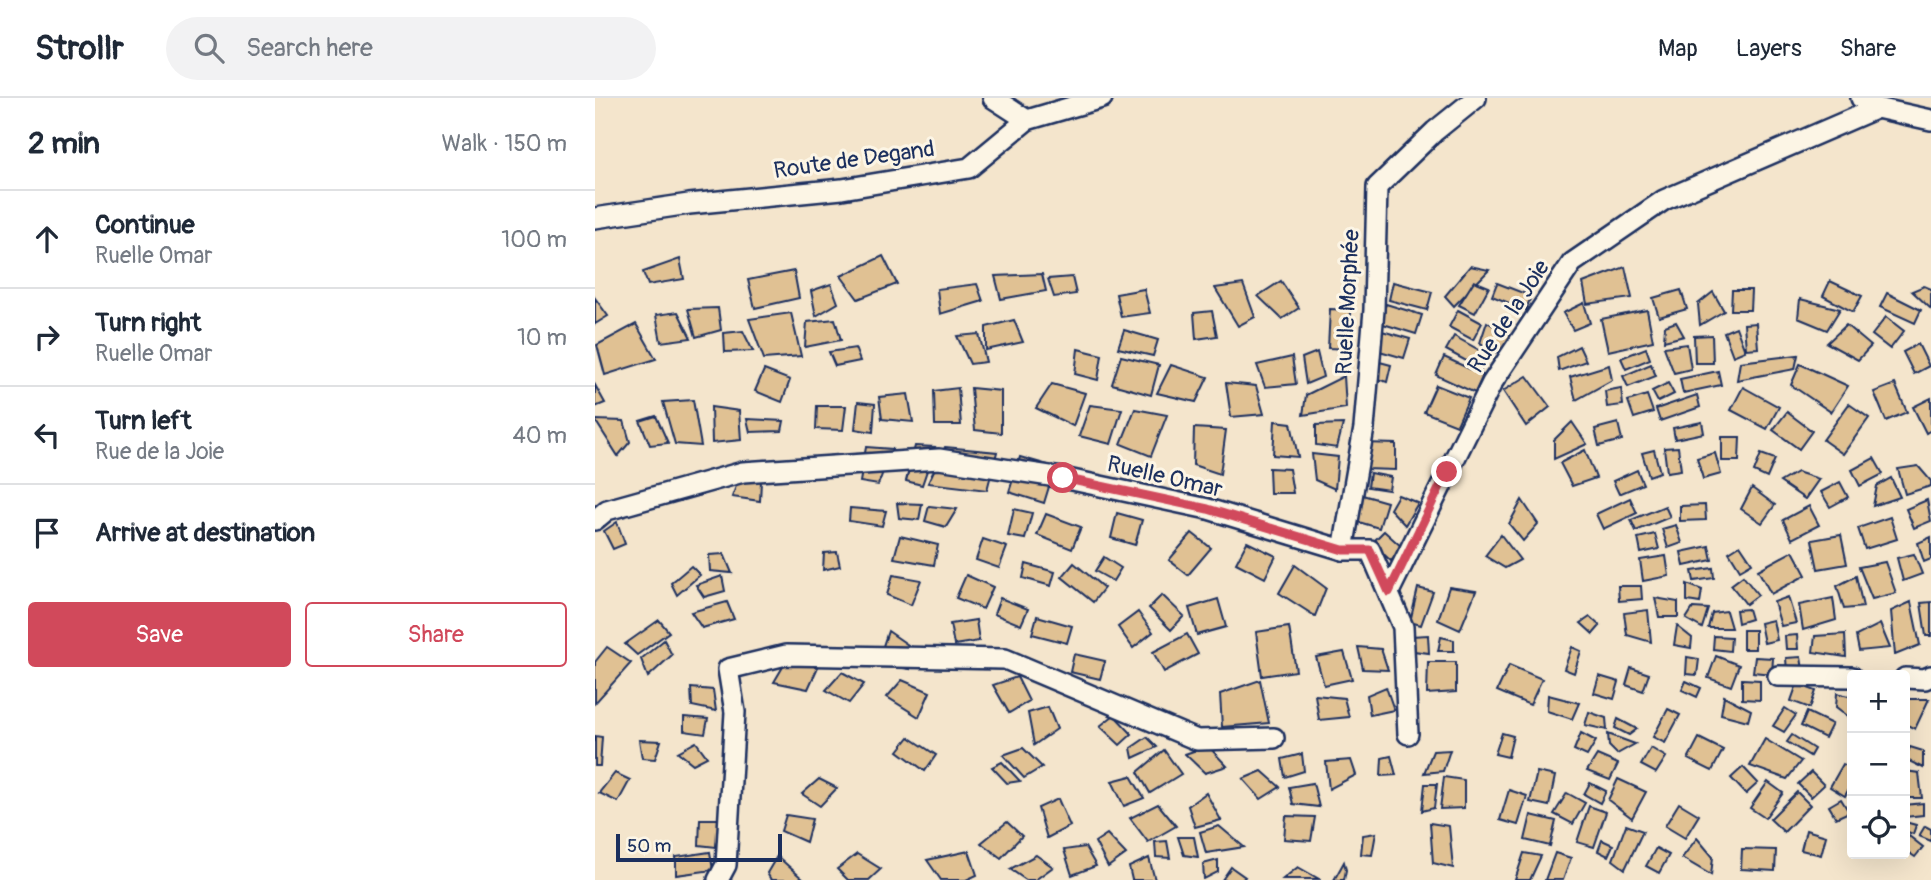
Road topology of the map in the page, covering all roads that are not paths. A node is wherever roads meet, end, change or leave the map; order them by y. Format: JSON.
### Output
{"nodes":[{"id":1,"x":993,"y":98,"type":"edge"},
{"id":2,"x":1102,"y":98,"type":"edge"},
{"id":3,"x":1476,"y":98,"type":"edge"},
{"id":4,"x":1869,"y":103,"type":"edge"},
{"id":5,"x":1027,"y":120,"type":"junction"},
{"id":6,"x":1931,"y":120,"type":"edge"},
{"id":7,"x":595,"y":218,"type":"edge"},
{"id":8,"x":595,"y":520,"type":"edge"},
{"id":9,"x":1343,"y":550,"type":"junction"},
{"id":10,"x":1389,"y":592,"type":"junction"},
{"id":11,"x":1778,"y":676,"type":"dead end"},
{"id":12,"x":1931,"y":676,"type":"edge"},
{"id":13,"x":1847,"y":677,"type":"edge"},
{"id":14,"x":1910,"y":678,"type":"edge"},
{"id":15,"x":1408,"y":734,"type":"dead end"},
{"id":16,"x":1274,"y":738,"type":"dead end"},
{"id":17,"x":718,"y":880,"type":"edge"}],
"edges":[{"from":1,"to":5,"type":"street"},
{"from":2,"to":5,"type":"street","name":"Route de Degand"},
{"from":3,"to":9,"type":"street","name":"Ruelle Morphée"},
{"from":4,"to":6,"type":"street"},
{"from":4,"to":10,"type":"street","name":"Rue de la Joie"},
{"from":5,"to":7,"type":"street","name":"Route de Degand"},
{"from":8,"to":9,"type":"street","name":"Ruelle Omar"},
{"from":9,"to":10,"type":"street","name":"Ruelle Omar"},
{"from":10,"to":15,"type":"street","name":"Ruelle Omar"},
{"from":11,"to":13,"type":"street"},
{"from":12,"to":14,"type":"street"},
{"from":16,"to":17,"type":"street"}]}
